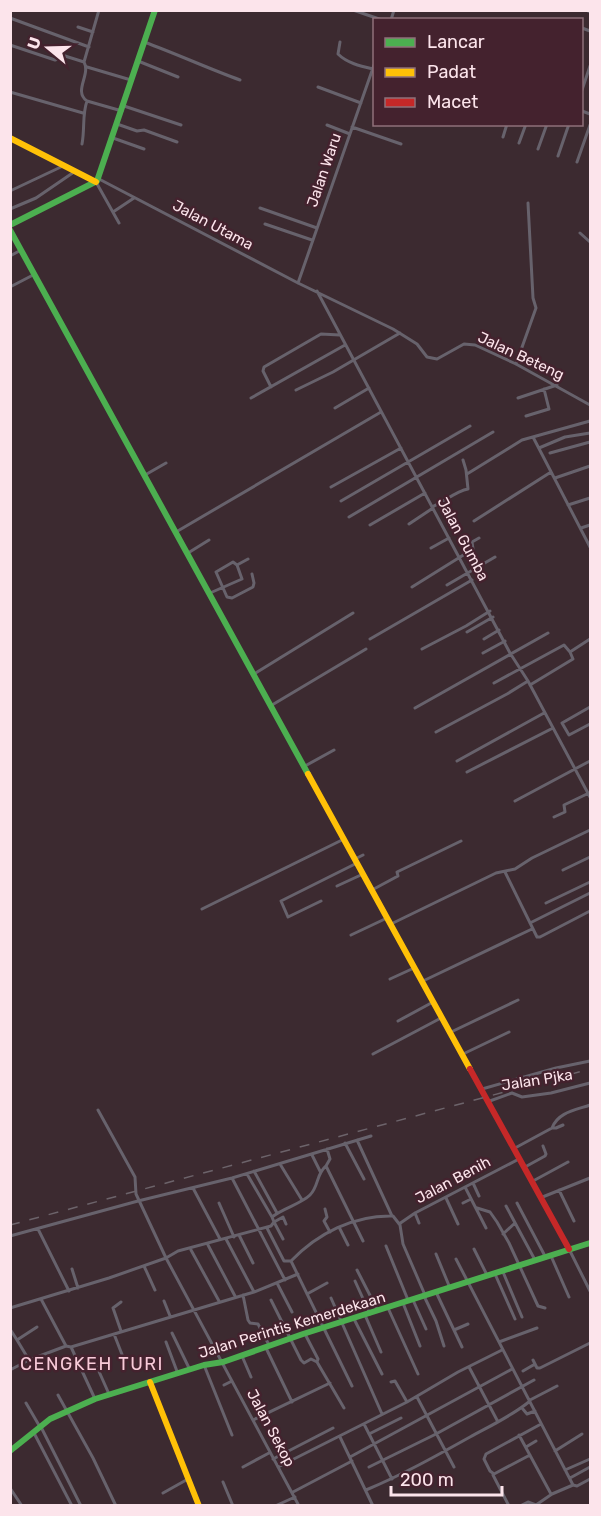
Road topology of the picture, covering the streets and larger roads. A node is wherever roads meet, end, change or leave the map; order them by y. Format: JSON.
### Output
{"nodes":[{"id":1,"x":155,"y":10,"type":"edge"},
{"id":2,"x":352,"y":10,"type":"edge"},
{"id":3,"x":97,"y":11,"type":"edge"},
{"id":4,"x":10,"y":18,"type":"edge"},
{"id":5,"x":376,"y":18,"type":"edge"},
{"id":6,"x":78,"y":27,"type":"dead end"},
{"id":7,"x":93,"y":32,"type":"junction"},
{"id":8,"x":144,"y":42,"type":"junction"},
{"id":9,"x":340,"y":42,"type":"dead end"},
{"id":10,"x":10,"y":45,"type":"edge"},
{"id":11,"x":89,"y":47,"type":"junction"},
{"id":12,"x":138,"y":61,"type":"junction"},
{"id":13,"x":84,"y":62,"type":"junction"},
{"id":14,"x":591,"y":66,"type":"edge"},
{"id":15,"x":87,"y":67,"type":"junction"},
{"id":16,"x":373,"y":68,"type":"edge"},
{"id":17,"x":373,"y":71,"type":"edge"},
{"id":18,"x":178,"y":77,"type":"dead end"},
{"id":19,"x":240,"y":80,"type":"dead end"},
{"id":20,"x":132,"y":81,"type":"junction"},
{"id":21,"x":318,"y":87,"type":"dead end"},
{"id":22,"x":583,"y":87,"type":"edge"},
{"id":23,"x":10,"y":92,"type":"edge"},
{"id":24,"x":87,"y":100,"type":"junction"},
{"id":25,"x":361,"y":103,"type":"junction"},
{"id":26,"x":122,"y":108,"type":"junction"},
{"id":27,"x":83,"y":113,"type":"junction"},
{"id":28,"x":117,"y":124,"type":"junction"},
{"id":29,"x":182,"y":125,"type":"dead end"},
{"id":30,"x":591,"y":125,"type":"edge"},
{"id":31,"x":327,"y":126,"type":"dead end"},
{"id":32,"x":352,"y":126,"type":"junction"},
{"id":33,"x":506,"y":126,"type":"edge"},
{"id":34,"x":525,"y":126,"type":"edge"},
{"id":35,"x":546,"y":126,"type":"edge"},
{"id":36,"x":568,"y":126,"type":"edge"},
{"id":37,"x":350,"y":134,"type":"junction"},
{"id":38,"x":503,"y":137,"type":"dead end"},
{"id":39,"x":10,"y":138,"type":"edge"},
{"id":40,"x":112,"y":138,"type":"junction"},
{"id":41,"x":177,"y":142,"type":"dead end"},
{"id":42,"x":519,"y":143,"type":"dead end"},
{"id":43,"x":82,"y":144,"type":"dead end"},
{"id":44,"x":401,"y":144,"type":"dead end"},
{"id":45,"x":144,"y":149,"type":"dead end"},
{"id":46,"x":538,"y":149,"type":"dead end"},
{"id":47,"x":558,"y":156,"type":"dead end"},
{"id":48,"x":578,"y":162,"type":"dead end"},
{"id":49,"x":65,"y":165,"type":"junction"},
{"id":50,"x":76,"y":171,"type":"junction"},
{"id":51,"x":97,"y":181,"type":"junction"},
{"id":52,"x":10,"y":191,"type":"edge"},
{"id":53,"x":135,"y":198,"type":"junction"},
{"id":54,"x":528,"y":203,"type":"dead end"},
{"id":55,"x":260,"y":208,"type":"dead end"},
{"id":56,"x":10,"y":209,"type":"edge"},
{"id":57,"x":113,"y":212,"type":"junction"},
{"id":58,"x":119,"y":223,"type":"dead end"},
{"id":59,"x":265,"y":224,"type":"dead end"},
{"id":60,"x":10,"y":225,"type":"edge"},
{"id":61,"x":317,"y":228,"type":"junction"},
{"id":62,"x":10,"y":230,"type":"edge"},
{"id":63,"x":580,"y":233,"type":"dead end"},
{"id":64,"x":312,"y":240,"type":"junction"},
{"id":65,"x":591,"y":242,"type":"edge"},
{"id":66,"x":21,"y":250,"type":"junction"},
{"id":67,"x":10,"y":256,"type":"edge"},
{"id":68,"x":35,"y":274,"type":"junction"},
{"id":69,"x":298,"y":283,"type":"junction"},
{"id":70,"x":10,"y":287,"type":"edge"},
{"id":71,"x":317,"y":291,"type":"junction"},
{"id":72,"x":400,"y":333,"type":"junction"},
{"id":73,"x":340,"y":335,"type":"junction"},
{"id":74,"x":345,"y":345,"type":"junction"},
{"id":75,"x":354,"y":360,"type":"junction"},
{"id":76,"x":516,"y":364,"type":"junction"},
{"id":77,"x":557,"y":385,"type":"junction"},
{"id":78,"x":271,"y":387,"type":"junction"},
{"id":79,"x":369,"y":388,"type":"junction"},
{"id":80,"x":296,"y":390,"type":"dead end"},
{"id":81,"x":544,"y":390,"type":"junction"},
{"id":82,"x":251,"y":398,"type":"dead end"},
{"id":83,"x":518,"y":398,"type":"dead end"},
{"id":84,"x":591,"y":405,"type":"edge"},
{"id":85,"x":335,"y":408,"type":"dead end"},
{"id":86,"x":381,"y":412,"type":"junction"},
{"id":87,"x":526,"y":416,"type":"dead end"},
{"id":88,"x":591,"y":422,"type":"edge"},
{"id":89,"x":470,"y":426,"type":"dead end"},
{"id":90,"x":494,"y":432,"type":"dead end"},
{"id":91,"x":591,"y":433,"type":"edge"},
{"id":92,"x":533,"y":437,"type":"junction"},
{"id":93,"x":591,"y":442,"type":"edge"},
{"id":94,"x":401,"y":448,"type":"junction"},
{"id":95,"x":538,"y":448,"type":"junction"},
{"id":96,"x":550,"y":453,"type":"dead end"},
{"id":97,"x":463,"y":460,"type":"dead end"},
{"id":98,"x":166,"y":463,"type":"dead end"},
{"id":99,"x":409,"y":463,"type":"junction"},
{"id":100,"x":591,"y":466,"type":"edge"},
{"id":101,"x":551,"y":471,"type":"junction"},
{"id":102,"x":467,"y":474,"type":"junction"},
{"id":103,"x":145,"y":475,"type":"junction"},
{"id":104,"x":417,"y":478,"type":"junction"},
{"id":105,"x":555,"y":478,"type":"junction"},
{"id":106,"x":331,"y":487,"type":"dead end"},
{"id":107,"x":425,"y":494,"type":"junction"},
{"id":108,"x":591,"y":498,"type":"edge"},
{"id":109,"x":341,"y":501,"type":"dead end"},
{"id":110,"x":568,"y":505,"type":"junction"},
{"id":111,"x":433,"y":508,"type":"junction"},
{"id":112,"x":349,"y":517,"type":"dead end"},
{"id":113,"x":474,"y":521,"type":"dead end"},
{"id":114,"x":409,"y":524,"type":"dead end"},
{"id":115,"x":370,"y":525,"type":"dead end"},
{"id":116,"x":591,"y":525,"type":"edge"},
{"id":117,"x":580,"y":528,"type":"junction"},
{"id":118,"x":176,"y":532,"type":"junction"},
{"id":119,"x":449,"y":538,"type":"junction"},
{"id":120,"x":479,"y":538,"type":"dead end"},
{"id":121,"x":209,"y":540,"type":"dead end"},
{"id":122,"x":590,"y":546,"type":"edge"},
{"id":123,"x":431,"y":548,"type":"dead end"},
{"id":124,"x":188,"y":554,"type":"junction"},
{"id":125,"x":495,"y":557,"type":"dead end"},
{"id":126,"x":459,"y":558,"type":"junction"},
{"id":127,"x":248,"y":559,"type":"dead end"},
{"id":128,"x":237,"y":565,"type":"junction"},
{"id":129,"x":467,"y":572,"type":"junction"},
{"id":130,"x":252,"y":574,"type":"dead end"},
{"id":131,"x":472,"y":580,"type":"junction"},
{"id":132,"x":447,"y":585,"type":"dead end"},
{"id":133,"x":223,"y":587,"type":"junction"},
{"id":134,"x":412,"y":587,"type":"dead end"},
{"id":135,"x":210,"y":594,"type":"junction"},
{"id":136,"x":490,"y":611,"type":"junction"},
{"id":137,"x":353,"y":613,"type":"dead end"},
{"id":138,"x":493,"y":617,"type":"junction"},
{"id":139,"x":499,"y":630,"type":"junction"},
{"id":140,"x":467,"y":632,"type":"dead end"},
{"id":141,"x":548,"y":633,"type":"dead end"},
{"id":142,"x":370,"y":639,"type":"dead end"},
{"id":143,"x":484,"y":639,"type":"dead end"},
{"id":144,"x":591,"y":639,"type":"edge"},
{"id":145,"x":505,"y":641,"type":"junction"},
{"id":146,"x":366,"y":649,"type":"dead end"},
{"id":147,"x":422,"y":649,"type":"dead end"},
{"id":148,"x":570,"y":652,"type":"junction"},
{"id":149,"x":483,"y":653,"type":"dead end"},
{"id":150,"x":510,"y":653,"type":"junction"},
{"id":151,"x":519,"y":668,"type":"junction"},
{"id":152,"x":255,"y":674,"type":"junction"},
{"id":153,"x":494,"y":683,"type":"dead end"},
{"id":154,"x":529,"y":683,"type":"junction"},
{"id":155,"x":272,"y":705,"type":"junction"},
{"id":156,"x":591,"y":707,"type":"edge"},
{"id":157,"x":415,"y":708,"type":"dead end"},
{"id":158,"x":544,"y":713,"type":"junction"},
{"id":159,"x":591,"y":724,"type":"edge"},
{"id":160,"x":553,"y":728,"type":"junction"},
{"id":161,"x":565,"y":729,"type":"junction"},
{"id":162,"x":436,"y":732,"type":"dead end"},
{"id":163,"x":556,"y":733,"type":"junction"},
{"id":164,"x":334,"y":750,"type":"dead end"},
{"id":165,"x":458,"y":761,"type":"dead end"},
{"id":166,"x":591,"y":761,"type":"edge"},
{"id":167,"x":304,"y":766,"type":"junction"},
{"id":168,"x":575,"y":771,"type":"junction"},
{"id":169,"x":467,"y":772,"type":"dead end"},
{"id":170,"x":590,"y":795,"type":"edge"},
{"id":171,"x":515,"y":801,"type":"dead end"},
{"id":172,"x":554,"y":817,"type":"dead end"},
{"id":173,"x":591,"y":830,"type":"edge"},
{"id":174,"x":344,"y":839,"type":"junction"},
{"id":175,"x":461,"y":841,"type":"dead end"},
{"id":176,"x":363,"y":855,"type":"dead end"},
{"id":177,"x":591,"y":857,"type":"edge"},
{"id":178,"x":356,"y":861,"type":"junction"},
{"id":179,"x":563,"y":870,"type":"dead end"},
{"id":180,"x":505,"y":872,"type":"junction"},
{"id":181,"x":363,"y":874,"type":"junction"},
{"id":182,"x":591,"y":882,"type":"edge"},
{"id":183,"x":338,"y":886,"type":"dead end"},
{"id":184,"x":372,"y":890,"type":"junction"},
{"id":185,"x":591,"y":893,"type":"edge"},
{"id":186,"x":321,"y":901,"type":"dead end"},
{"id":187,"x":546,"y":903,"type":"dead end"},
{"id":188,"x":202,"y":909,"type":"dead end"},
{"id":189,"x":591,"y":911,"type":"edge"},
{"id":190,"x":387,"y":918,"type":"junction"},
{"id":191,"x":530,"y":923,"type":"junction"},
{"id":192,"x":391,"y":924,"type":"junction"},
{"id":193,"x":532,"y":929,"type":"junction"},
{"id":194,"x":351,"y":935,"type":"dead end"},
{"id":195,"x":414,"y":968,"type":"junction"},
{"id":196,"x":390,"y":979,"type":"dead end"},
{"id":197,"x":422,"y":981,"type":"junction"},
{"id":198,"x":518,"y":1000,"type":"dead end"},
{"id":199,"x":433,"y":1002,"type":"junction"},
{"id":200,"x":441,"y":1018,"type":"junction"},
{"id":201,"x":398,"y":1021,"type":"dead end"},
{"id":202,"x":449,"y":1032,"type":"junction"},
{"id":203,"x":508,"y":1032,"type":"dead end"},
{"id":204,"x":373,"y":1054,"type":"dead end"},
{"id":205,"x":462,"y":1055,"type":"junction"},
{"id":206,"x":591,"y":1061,"type":"edge"},
{"id":207,"x":591,"y":1083,"type":"edge"},
{"id":208,"x":480,"y":1090,"type":"junction"},
{"id":209,"x":487,"y":1102,"type":"junction"},
{"id":210,"x":591,"y":1105,"type":"edge"},
{"id":211,"x":98,"y":1110,"type":"dead end"},
{"id":212,"x":563,"y":1125,"type":"dead end"},
{"id":213,"x":552,"y":1128,"type":"junction"},
{"id":214,"x":371,"y":1136,"type":"dead end"},
{"id":215,"x":357,"y":1140,"type":"junction"},
{"id":216,"x":345,"y":1143,"type":"junction"},
{"id":217,"x":543,"y":1146,"type":"dead end"},
{"id":218,"x":327,"y":1149,"type":"junction"},
{"id":219,"x":513,"y":1149,"type":"junction"},
{"id":220,"x":312,"y":1155,"type":"junction"},
{"id":221,"x":519,"y":1159,"type":"junction"},
{"id":222,"x":568,"y":1162,"type":"dead end"},
{"id":223,"x":280,"y":1164,"type":"junction"},
{"id":224,"x":326,"y":1166,"type":"junction"},
{"id":225,"x":524,"y":1168,"type":"junction"},
{"id":226,"x":254,"y":1171,"type":"junction"},
{"id":227,"x":320,"y":1171,"type":"junction"},
{"id":228,"x":247,"y":1173,"type":"junction"},
{"id":229,"x":232,"y":1178,"type":"junction"},
{"id":230,"x":591,"y":1178,"type":"edge"},
{"id":231,"x":364,"y":1179,"type":"dead end"},
{"id":232,"x":531,"y":1182,"type":"junction"},
{"id":233,"x":472,"y":1183,"type":"junction"},
{"id":234,"x":465,"y":1186,"type":"junction"},
{"id":235,"x":192,"y":1188,"type":"junction"},
{"id":236,"x":560,"y":1190,"type":"junction"},
{"id":237,"x":479,"y":1196,"type":"dead end"},
{"id":238,"x":446,"y":1198,"type":"junction"},
{"id":239,"x":540,"y":1198,"type":"junction"},
{"id":240,"x":471,"y":1199,"type":"junction"},
{"id":241,"x":302,"y":1200,"type":"junction"},
{"id":242,"x":138,"y":1201,"type":"junction"},
{"id":243,"x":219,"y":1203,"type":"dead end"},
{"id":244,"x":463,"y":1203,"type":"dead end"},
{"id":245,"x":517,"y":1203,"type":"dead end"},
{"id":246,"x":506,"y":1206,"type":"dead end"},
{"id":247,"x":477,"y":1208,"type":"junction"},
{"id":248,"x":325,"y":1209,"type":"dead end"},
{"id":249,"x":277,"y":1213,"type":"junction"},
{"id":250,"x":415,"y":1213,"type":"junction"},
{"id":251,"x":392,"y":1216,"type":"junction"},
{"id":252,"x":272,"y":1217,"type":"junction"},
{"id":253,"x":574,"y":1221,"type":"dead end"},
{"id":254,"x":274,"y":1222,"type":"junction"},
{"id":255,"x":353,"y":1222,"type":"junction"},
{"id":256,"x":419,"y":1223,"type":"dead end"},
{"id":257,"x":516,"y":1223,"type":"junction"},
{"id":258,"x":286,"y":1224,"type":"dead end"},
{"id":259,"x":399,"y":1224,"type":"junction"},
{"id":260,"x":458,"y":1224,"type":"dead end"},
{"id":261,"x":339,"y":1227,"type":"junction"},
{"id":262,"x":267,"y":1228,"type":"junction"},
{"id":263,"x":486,"y":1228,"type":"dead end"},
{"id":264,"x":38,"y":1229,"type":"junction"},
{"id":265,"x":258,"y":1230,"type":"junction"},
{"id":266,"x":331,"y":1232,"type":"junction"},
{"id":267,"x":503,"y":1234,"type":"junction"},
{"id":268,"x":239,"y":1235,"type":"junction"},
{"id":269,"x":10,"y":1236,"type":"edge"},
{"id":270,"x":234,"y":1237,"type":"junction"},
{"id":271,"x":220,"y":1239,"type":"junction"},
{"id":272,"x":226,"y":1239,"type":"junction"},
{"id":273,"x":283,"y":1239,"type":"dead end"},
{"id":274,"x":363,"y":1241,"type":"dead end"},
{"id":275,"x":590,"y":1243,"type":"edge"},
{"id":276,"x":208,"y":1244,"type":"junction"},
{"id":277,"x":348,"y":1245,"type":"dead end"},
{"id":278,"x":387,"y":1246,"type":"dead end"},
{"id":279,"x":191,"y":1249,"type":"junction"},
{"id":280,"x":474,"y":1249,"type":"dead end"},
{"id":281,"x":569,"y":1249,"type":"junction"},
{"id":282,"x":436,"y":1254,"type":"dead end"},
{"id":283,"x":548,"y":1257,"type":"junction"},
{"id":284,"x":166,"y":1258,"type":"junction"},
{"id":285,"x":456,"y":1259,"type":"dead end"},
{"id":286,"x":291,"y":1261,"type":"junction"},
{"id":287,"x":536,"y":1261,"type":"junction"},
{"id":288,"x":253,"y":1263,"type":"dead end"},
{"id":289,"x":144,"y":1266,"type":"junction"},
{"id":290,"x":520,"y":1266,"type":"junction"},
{"id":291,"x":72,"y":1269,"type":"dead end"},
{"id":292,"x":357,"y":1270,"type":"dead end"},
{"id":293,"x":503,"y":1272,"type":"junction"},
{"id":294,"x":298,"y":1274,"type":"junction"},
{"id":295,"x":492,"y":1275,"type":"junction"},
{"id":296,"x":285,"y":1280,"type":"junction"},
{"id":297,"x":355,"y":1281,"type":"dead end"},
{"id":298,"x":468,"y":1282,"type":"junction"},
{"id":299,"x":277,"y":1283,"type":"junction"},
{"id":300,"x":327,"y":1283,"type":"dead end"},
{"id":301,"x":78,"y":1288,"type":"junction"},
{"id":302,"x":450,"y":1288,"type":"junction"},
{"id":303,"x":155,"y":1290,"type":"dead end"},
{"id":304,"x":69,"y":1291,"type":"junction"},
{"id":305,"x":591,"y":1291,"type":"edge"},
{"id":306,"x":254,"y":1292,"type":"junction"},
{"id":307,"x":436,"y":1292,"type":"junction"},
{"id":308,"x":243,"y":1294,"type":"junction"},
{"id":309,"x":307,"y":1294,"type":"junction"},
{"id":310,"x":236,"y":1296,"type":"junction"},
{"id":311,"x":425,"y":1296,"type":"junction"},
{"id":312,"x":569,"y":1297,"type":"dead end"},
{"id":313,"x":331,"y":1298,"type":"dead end"},
{"id":314,"x":41,"y":1299,"type":"junction"},
{"id":315,"x":271,"y":1300,"type":"dead end"},
{"id":316,"x":164,"y":1301,"type":"dead end"},
{"id":317,"x":219,"y":1301,"type":"junction"},
{"id":318,"x":121,"y":1302,"type":"dead end"},
{"id":319,"x":408,"y":1302,"type":"junction"},
{"id":320,"x":10,"y":1308,"type":"edge"},
{"id":321,"x":388,"y":1308,"type":"junction"},
{"id":322,"x":545,"y":1308,"type":"dead end"},
{"id":323,"x":195,"y":1309,"type":"junction"},
{"id":324,"x":378,"y":1311,"type":"junction"},
{"id":325,"x":292,"y":1312,"type":"dead end"},
{"id":326,"x":367,"y":1314,"type":"junction"},
{"id":327,"x":170,"y":1316,"type":"junction"},
{"id":328,"x":522,"y":1317,"type":"dead end"},
{"id":329,"x":354,"y":1319,"type":"junction"},
{"id":330,"x":515,"y":1319,"type":"dead end"},
{"id":331,"x":342,"y":1322,"type":"junction"},
{"id":332,"x":468,"y":1324,"type":"dead end"},
{"id":333,"x":37,"y":1327,"type":"dead end"},
{"id":334,"x":324,"y":1328,"type":"junction"},
{"id":335,"x":537,"y":1328,"type":"dead end"},
{"id":336,"x":10,"y":1329,"type":"edge"},
{"id":337,"x":426,"y":1329,"type":"dead end"},
{"id":338,"x":454,"y":1330,"type":"junction"},
{"id":339,"x":121,"y":1331,"type":"junction"},
{"id":340,"x":172,"y":1333,"type":"dead end"},
{"id":341,"x":114,"y":1334,"type":"junction"},
{"id":342,"x":305,"y":1334,"type":"junction"},
{"id":343,"x":290,"y":1339,"type":"junction"},
{"id":344,"x":17,"y":1340,"type":"junction"},
{"id":345,"x":166,"y":1342,"type":"dead end"},
{"id":346,"x":499,"y":1342,"type":"junction"},
{"id":347,"x":591,"y":1343,"type":"edge"},
{"id":348,"x":69,"y":1346,"type":"junction"},
{"id":349,"x":420,"y":1346,"type":"dead end"},
{"id":350,"x":444,"y":1346,"type":"dead end"},
{"id":351,"x":268,"y":1347,"type":"junction"},
{"id":352,"x":462,"y":1347,"type":"dead end"},
{"id":353,"x":502,"y":1350,"type":"junction"},
{"id":354,"x":381,"y":1352,"type":"dead end"},
{"id":355,"x":242,"y":1356,"type":"junction"},
{"id":356,"x":123,"y":1357,"type":"dead end"},
{"id":357,"x":29,"y":1360,"type":"junction"},
{"id":358,"x":224,"y":1362,"type":"junction"},
{"id":359,"x":316,"y":1362,"type":"junction"},
{"id":360,"x":204,"y":1365,"type":"junction"},
{"id":361,"x":469,"y":1366,"type":"junction"},
{"id":362,"x":98,"y":1367,"type":"dead end"},
{"id":363,"x":512,"y":1369,"type":"junction"},
{"id":364,"x":10,"y":1370,"type":"edge"},
{"id":365,"x":190,"y":1370,"type":"junction"},
{"id":366,"x":523,"y":1371,"type":"dead end"},
{"id":367,"x":178,"y":1374,"type":"junction"},
{"id":368,"x":382,"y":1374,"type":"dead end"},
{"id":369,"x":418,"y":1374,"type":"dead end"},
{"id":370,"x":251,"y":1377,"type":"dead end"},
{"id":371,"x":534,"y":1380,"type":"dead end"},
{"id":372,"x":232,"y":1381,"type":"junction"},
{"id":373,"x":150,"y":1382,"type":"junction"},
{"id":374,"x":391,"y":1382,"type":"dead end"},
{"id":375,"x":330,"y":1383,"type":"junction"},
{"id":376,"x":224,"y":1385,"type":"dead end"},
{"id":377,"x":352,"y":1386,"type":"dead end"},
{"id":378,"x":521,"y":1386,"type":"junction"},
{"id":379,"x":557,"y":1386,"type":"dead end"},
{"id":380,"x":479,"y":1387,"type":"junction"},
{"id":381,"x":109,"y":1394,"type":"junction"},
{"id":382,"x":58,"y":1395,"type":"dead end"},
{"id":383,"x":417,"y":1397,"type":"junction"},
{"id":384,"x":95,"y":1399,"type":"junction"},
{"id":385,"x":530,"y":1401,"type":"junction"},
{"id":386,"x":292,"y":1402,"type":"junction"},
{"id":387,"x":407,"y":1402,"type":"junction"},
{"id":388,"x":26,"y":1403,"type":"dead end"},
{"id":389,"x":488,"y":1404,"type":"junction"},
{"id":390,"x":344,"y":1408,"type":"dead end"},
{"id":391,"x":522,"y":1408,"type":"junction"},
{"id":392,"x":66,"y":1411,"type":"junction"},
{"id":393,"x":535,"y":1411,"type":"junction"},
{"id":394,"x":382,"y":1414,"type":"junction"},
{"id":395,"x":426,"y":1415,"type":"junction"},
{"id":396,"x":401,"y":1418,"type":"dead end"},
{"id":397,"x":254,"y":1420,"type":"junction"},
{"id":398,"x":498,"y":1422,"type":"junction"},
{"id":399,"x":364,"y":1424,"type":"junction"},
{"id":400,"x":542,"y":1424,"type":"junction"},
{"id":401,"x":41,"y":1427,"type":"junction"},
{"id":402,"x":333,"y":1428,"type":"dead end"},
{"id":403,"x":34,"y":1433,"type":"junction"},
{"id":404,"x":369,"y":1434,"type":"junction"},
{"id":405,"x":436,"y":1434,"type":"junction"},
{"id":406,"x":582,"y":1434,"type":"dead end"},
{"id":407,"x":232,"y":1435,"type":"dead end"},
{"id":408,"x":519,"y":1435,"type":"junction"},
{"id":409,"x":340,"y":1437,"type":"junction"},
{"id":410,"x":536,"y":1441,"type":"dead end"},
{"id":411,"x":374,"y":1444,"type":"junction"},
{"id":412,"x":526,"y":1447,"type":"junction"},
{"id":413,"x":12,"y":1448,"type":"edge"},
{"id":414,"x":446,"y":1450,"type":"junction"},
{"id":415,"x":555,"y":1451,"type":"junction"},
{"id":416,"x":269,"y":1453,"type":"junction"},
{"id":417,"x":530,"y":1455,"type":"junction"},
{"id":418,"x":273,"y":1459,"type":"junction"},
{"id":419,"x":352,"y":1459,"type":"junction"},
{"id":420,"x":590,"y":1459,"type":"edge"},
{"id":421,"x":383,"y":1461,"type":"junction"},
{"id":422,"x":243,"y":1467,"type":"dead end"},
{"id":423,"x":278,"y":1467,"type":"junction"},
{"id":424,"x":369,"y":1467,"type":"dead end"},
{"id":425,"x":454,"y":1467,"type":"dead end"},
{"id":426,"x":591,"y":1467,"type":"edge"},
{"id":427,"x":565,"y":1470,"type":"junction"},
{"id":428,"x":492,"y":1473,"type":"junction"},
{"id":429,"x":570,"y":1478,"type":"junction"},
{"id":430,"x":189,"y":1479,"type":"junction"},
{"id":431,"x":392,"y":1479,"type":"junction"},
{"id":432,"x":591,"y":1479,"type":"edge"},
{"id":433,"x":223,"y":1482,"type":"dead end"},
{"id":434,"x":573,"y":1485,"type":"junction"},
{"id":435,"x":10,"y":1488,"type":"edge"},
{"id":436,"x":366,"y":1490,"type":"junction"},
{"id":437,"x":163,"y":1493,"type":"dead end"},
{"id":438,"x":552,"y":1494,"type":"junction"},
{"id":439,"x":294,"y":1495,"type":"junction"},
{"id":440,"x":22,"y":1506,"type":"edge"},
{"id":441,"x":72,"y":1506,"type":"edge"},
{"id":442,"x":81,"y":1506,"type":"edge"},
{"id":443,"x":116,"y":1506,"type":"edge"},
{"id":444,"x":199,"y":1506,"type":"edge"},
{"id":445,"x":233,"y":1506,"type":"edge"},
{"id":446,"x":275,"y":1506,"type":"edge"},
{"id":447,"x":299,"y":1506,"type":"edge"},
{"id":448,"x":373,"y":1506,"type":"edge"},
{"id":449,"x":509,"y":1506,"type":"edge"},
{"id":450,"x":520,"y":1506,"type":"edge"}],
"edges":[{"from":1,"to":8,"type":"street"},
{"from":2,"to":5,"type":"street"},
{"from":3,"to":7,"type":"street"},
{"from":4,"to":11,"type":"street"},
{"from":6,"to":7,"type":"street"},
{"from":7,"to":11,"type":"street"},
{"from":8,"to":12,"type":"street"},
{"from":8,"to":19,"type":"street"},
{"from":9,"to":16,"type":"street"},
{"from":10,"to":13,"type":"street"},
{"from":11,"to":13,"type":"street"},
{"from":12,"to":18,"type":"street"},
{"from":12,"to":20,"type":"street"},
{"from":13,"to":15,"type":"street"},
{"from":14,"to":22,"type":"street"},
{"from":15,"to":20,"type":"street"},
{"from":15,"to":24,"type":"street"},
{"from":17,"to":25,"type":"street","name":"Jalan Waru"},
{"from":20,"to":26,"type":"street"},
{"from":21,"to":25,"type":"street"},
{"from":23,"to":27,"type":"street"},
{"from":24,"to":26,"type":"street"},
{"from":24,"to":27,"type":"street"},
{"from":25,"to":32,"type":"street","name":"Jalan Waru"},
{"from":26,"to":28,"type":"street"},
{"from":26,"to":29,"type":"street"},
{"from":27,"to":43,"type":"street"},
{"from":28,"to":40,"type":"street"},
{"from":28,"to":41,"type":"street"},
{"from":30,"to":48,"type":"street"},
{"from":31,"to":37,"type":"street"},
{"from":32,"to":37,"type":"street","name":"Jalan Waru"},
{"from":32,"to":44,"type":"street"},
{"from":33,"to":38,"type":"street"},
{"from":34,"to":42,"type":"street"},
{"from":35,"to":46,"type":"street"},
{"from":36,"to":47,"type":"street"},
{"from":37,"to":61,"type":"street","name":"Jalan Waru"},
{"from":39,"to":49,"type":"street"},
{"from":40,"to":45,"type":"street"},
{"from":40,"to":51,"type":"street"},
{"from":49,"to":50,"type":"street"},
{"from":49,"to":52,"type":"street"},
{"from":50,"to":51,"type":"street"},
{"from":50,"to":56,"type":"street"},
{"from":51,"to":53,"type":"street","name":"Jalan Utama"},
{"from":51,"to":57,"type":"street"},
{"from":51,"to":60,"type":"street"},
{"from":53,"to":57,"type":"street"},
{"from":53,"to":69,"type":"street","name":"Jalan Utama"},
{"from":54,"to":76,"type":"street"},
{"from":55,"to":61,"type":"street"},
{"from":57,"to":58,"type":"street"},
{"from":59,"to":64,"type":"street"},
{"from":61,"to":64,"type":"street","name":"Jalan Waru"},
{"from":62,"to":66,"type":"street"},
{"from":63,"to":65,"type":"street"},
{"from":64,"to":69,"type":"street","name":"Jalan Waru"},
{"from":66,"to":67,"type":"street"},
{"from":66,"to":68,"type":"street"},
{"from":68,"to":70,"type":"street"},
{"from":68,"to":103,"type":"street"},
{"from":69,"to":71,"type":"street","name":"Jalan Utama"},
{"from":71,"to":72,"type":"street","name":"Jalan Beteng"},
{"from":71,"to":73,"type":"street","name":"Jalan Gumba"},
{"from":72,"to":75,"type":"street"},
{"from":72,"to":76,"type":"street","name":"Jalan Beteng"},
{"from":73,"to":74,"type":"street","name":"Jalan Gumba"},
{"from":73,"to":78,"type":"street"},
{"from":74,"to":75,"type":"street","name":"Jalan Gumba"},
{"from":74,"to":78,"type":"street"},
{"from":75,"to":79,"type":"street","name":"Jalan Gumba"},
{"from":75,"to":80,"type":"street"},
{"from":76,"to":77,"type":"street","name":"Jalan Beteng"},
{"from":77,"to":81,"type":"street"},
{"from":77,"to":84,"type":"street","name":"Jalan Beteng"},
{"from":78,"to":82,"type":"street"},
{"from":79,"to":85,"type":"street"},
{"from":79,"to":86,"type":"street","name":"Jalan Gumba"},
{"from":81,"to":83,"type":"street"},
{"from":81,"to":87,"type":"street"},
{"from":86,"to":94,"type":"street","name":"Jalan Gumba"},
{"from":86,"to":118,"type":"street"},
{"from":88,"to":92,"type":"street"},
{"from":89,"to":99,"type":"street"},
{"from":90,"to":104,"type":"street"},
{"from":91,"to":95,"type":"street"},
{"from":92,"to":95,"type":"street"},
{"from":92,"to":102,"type":"street"},
{"from":93,"to":96,"type":"street"},
{"from":94,"to":99,"type":"street","name":"Jalan Gumba"},
{"from":94,"to":106,"type":"street"},
{"from":95,"to":101,"type":"street"},
{"from":97,"to":102,"type":"street"},
{"from":98,"to":103,"type":"street"},
{"from":99,"to":104,"type":"street","name":"Jalan Gumba"},
{"from":99,"to":109,"type":"street"},
{"from":100,"to":105,"type":"street"},
{"from":101,"to":105,"type":"street"},
{"from":101,"to":113,"type":"street"},
{"from":102,"to":111,"type":"street"},
{"from":103,"to":118,"type":"street"},
{"from":104,"to":107,"type":"street","name":"Jalan Gumba"},
{"from":104,"to":112,"type":"street"},
{"from":105,"to":110,"type":"street"},
{"from":107,"to":111,"type":"street","name":"Jalan Gumba"},
{"from":107,"to":115,"type":"street"},
{"from":108,"to":110,"type":"street"},
{"from":110,"to":117,"type":"street"},
{"from":111,"to":114,"type":"street"},
{"from":111,"to":119,"type":"street","name":"Jalan Gumba"},
{"from":116,"to":117,"type":"street"},
{"from":117,"to":122,"type":"street"},
{"from":118,"to":124,"type":"street"},
{"from":119,"to":123,"type":"street"},
{"from":119,"to":126,"type":"street","name":"Jalan Gumba"},
{"from":120,"to":126,"type":"street"},
{"from":121,"to":124,"type":"street"},
{"from":124,"to":135,"type":"street"},
{"from":125,"to":129,"type":"street"},
{"from":126,"to":129,"type":"street","name":"Jalan Gumba"},
{"from":126,"to":134,"type":"street"},
{"from":127,"to":128,"type":"street"},
{"from":128,"to":133,"type":"street"},
{"from":128,"to":133,"type":"street"},
{"from":129,"to":131,"type":"street","name":"Jalan Gumba"},
{"from":129,"to":132,"type":"street"},
{"from":130,"to":133,"type":"street"},
{"from":131,"to":136,"type":"street","name":"Jalan Gumba"},
{"from":131,"to":142,"type":"street"},
{"from":133,"to":135,"type":"street"},
{"from":135,"to":152,"type":"street"},
{"from":136,"to":138,"type":"street","name":"Jalan Gumba"},
{"from":136,"to":147,"type":"street"},
{"from":137,"to":152,"type":"street"},
{"from":138,"to":139,"type":"street","name":"Jalan Gumba"},
{"from":138,"to":140,"type":"street"},
{"from":139,"to":143,"type":"street"},
{"from":139,"to":145,"type":"street","name":"Jalan Gumba"},
{"from":141,"to":150,"type":"street"},
{"from":144,"to":148,"type":"street"},
{"from":145,"to":149,"type":"street"},
{"from":145,"to":150,"type":"street","name":"Jalan Gumba"},
{"from":146,"to":155,"type":"street"},
{"from":148,"to":151,"type":"street"},
{"from":148,"to":154,"type":"street"},
{"from":150,"to":151,"type":"street","name":"Jalan Gumba"},
{"from":150,"to":157,"type":"street"},
{"from":151,"to":153,"type":"street"},
{"from":151,"to":154,"type":"street","name":"Jalan Gumba"},
{"from":152,"to":155,"type":"street"},
{"from":154,"to":158,"type":"street","name":"Jalan Gumba"},
{"from":154,"to":162,"type":"street"},
{"from":155,"to":167,"type":"street"},
{"from":156,"to":161,"type":"street"},
{"from":158,"to":160,"type":"street","name":"Jalan Gumba"},
{"from":158,"to":165,"type":"street"},
{"from":159,"to":161,"type":"street"},
{"from":160,"to":163,"type":"street","name":"Jalan Gumba"},
{"from":160,"to":169,"type":"street"},
{"from":161,"to":163,"type":"street"},
{"from":163,"to":168,"type":"street","name":"Jalan Gumba"},
{"from":164,"to":167,"type":"street"},
{"from":166,"to":168,"type":"street"},
{"from":167,"to":174,"type":"street"},
{"from":168,"to":170,"type":"street","name":"Jalan Gumba"},
{"from":168,"to":171,"type":"street"},
{"from":170,"to":172,"type":"street"},
{"from":173,"to":180,"type":"street"},
{"from":174,"to":178,"type":"street"},
{"from":174,"to":188,"type":"street"},
{"from":175,"to":184,"type":"street"},
{"from":176,"to":178,"type":"street"},
{"from":177,"to":179,"type":"street"},
{"from":178,"to":181,"type":"street"},
{"from":178,"to":186,"type":"street"},
{"from":180,"to":191,"type":"street"},
{"from":180,"to":192,"type":"street"},
{"from":181,"to":183,"type":"street"},
{"from":181,"to":184,"type":"street"},
{"from":182,"to":187,"type":"street"},
{"from":184,"to":190,"type":"street"},
{"from":185,"to":191,"type":"street"},
{"from":189,"to":193,"type":"street"},
{"from":190,"to":192,"type":"street"},
{"from":190,"to":194,"type":"street"},
{"from":191,"to":193,"type":"street"},
{"from":192,"to":195,"type":"street"},
{"from":193,"to":197,"type":"street"},
{"from":195,"to":196,"type":"street"},
{"from":195,"to":197,"type":"street"},
{"from":197,"to":199,"type":"street"},
{"from":198,"to":202,"type":"street"},
{"from":199,"to":200,"type":"street"},
{"from":199,"to":201,"type":"street"},
{"from":200,"to":202,"type":"street"},
{"from":200,"to":204,"type":"street"},
{"from":202,"to":205,"type":"street"},
{"from":203,"to":205,"type":"street"},
{"from":205,"to":208,"type":"street"},
{"from":206,"to":208,"type":"street"},
{"from":207,"to":209,"type":"street","name":"Jalan Pjka"},
{"from":208,"to":209,"type":"street"},
{"from":209,"to":219,"type":"street"},
{"from":210,"to":213,"type":"street"},
{"from":211,"to":242,"type":"street","name":"Jalan Sekop"},
{"from":212,"to":213,"type":"street"},
{"from":213,"to":219,"type":"street"},
{"from":214,"to":215,"type":"street"},
{"from":215,"to":216,"type":"street"},
{"from":215,"to":251,"type":"street"},
{"from":216,"to":218,"type":"street"},
{"from":216,"to":231,"type":"street"},
{"from":217,"to":225,"type":"street"},
{"from":218,"to":220,"type":"street"},
{"from":218,"to":224,"type":"street"},
{"from":219,"to":221,"type":"street"},
{"from":220,"to":223,"type":"street"},
{"from":220,"to":227,"type":"street"},
{"from":221,"to":225,"type":"street"},
{"from":221,"to":233,"type":"street","name":"Jalan Benih"},
{"from":222,"to":232,"type":"street"},
{"from":223,"to":226,"type":"street"},
{"from":223,"to":241,"type":"street"},
{"from":224,"to":227,"type":"street"},
{"from":224,"to":255,"type":"street"},
{"from":225,"to":232,"type":"street"},
{"from":226,"to":228,"type":"street"},
{"from":226,"to":249,"type":"street"},
{"from":227,"to":241,"type":"street"},
{"from":228,"to":229,"type":"street"},
{"from":228,"to":252,"type":"street"},
{"from":229,"to":235,"type":"street"},
{"from":229,"to":265,"type":"street"},
{"from":230,"to":236,"type":"street"},
{"from":232,"to":239,"type":"street"},
{"from":233,"to":234,"type":"street","name":"Jalan Benih"},
{"from":233,"to":237,"type":"street"},
{"from":234,"to":238,"type":"street","name":"Jalan Benih"},
{"from":234,"to":240,"type":"street"},
{"from":235,"to":242,"type":"street"},
{"from":235,"to":271,"type":"street"},
{"from":236,"to":239,"type":"street"},
{"from":236,"to":253,"type":"street"},
{"from":238,"to":250,"type":"street","name":"Jalan Benih"},
{"from":238,"to":260,"type":"street"},
{"from":239,"to":281,"type":"street"},
{"from":240,"to":244,"type":"street"},
{"from":240,"to":247,"type":"street"},
{"from":241,"to":249,"type":"street"},
{"from":242,"to":264,"type":"street"},
{"from":242,"to":284,"type":"street","name":"Jalan Sekop"},
{"from":243,"to":270,"type":"street"},
{"from":245,"to":283,"type":"street"},
{"from":246,"to":257,"type":"street"},
{"from":247,"to":263,"type":"street"},
{"from":247,"to":267,"type":"street"},
{"from":248,"to":266,"type":"street"},
{"from":249,"to":252,"type":"street"},
{"from":250,"to":256,"type":"street"},
{"from":250,"to":259,"type":"street","name":"Jalan Benih"},
{"from":251,"to":255,"type":"street"},
{"from":251,"to":259,"type":"street"},
{"from":252,"to":254,"type":"street"},
{"from":254,"to":258,"type":"street"},
{"from":254,"to":262,"type":"street"},
{"from":254,"to":273,"type":"street"},
{"from":255,"to":261,"type":"street"},
{"from":255,"to":274,"type":"street"},
{"from":257,"to":267,"type":"street"},
{"from":257,"to":287,"type":"street"},
{"from":259,"to":311,"type":"street"},
{"from":261,"to":266,"type":"street"},
{"from":261,"to":277,"type":"street"},
{"from":262,"to":265,"type":"street"},
{"from":262,"to":286,"type":"street"},
{"from":264,"to":269,"type":"street"},
{"from":264,"to":304,"type":"street"},
{"from":265,"to":268,"type":"street"},
{"from":265,"to":296,"type":"street"},
{"from":266,"to":286,"type":"street"},
{"from":267,"to":290,"type":"street"},
{"from":268,"to":270,"type":"street"},
{"from":268,"to":288,"type":"street"},
{"from":270,"to":272,"type":"street"},
{"from":271,"to":272,"type":"street"},
{"from":271,"to":276,"type":"street"},
{"from":272,"to":306,"type":"street"},
{"from":275,"to":281,"type":"street","name":"Jalan Perintis Kemerdekaan"},
{"from":276,"to":279,"type":"street"},
{"from":276,"to":310,"type":"street"},
{"from":278,"to":319,"type":"street"},
{"from":279,"to":284,"type":"street"},
{"from":279,"to":317,"type":"street"},
{"from":280,"to":295,"type":"street"},
{"from":281,"to":283,"type":"street","name":"Jalan Perintis Kemerdekaan"},
{"from":281,"to":305,"type":"street"},
{"from":282,"to":302,"type":"street"},
{"from":283,"to":287,"type":"street","name":"Jalan Perintis Kemerdekaan"},
{"from":283,"to":312,"type":"street"},
{"from":284,"to":289,"type":"street"},
{"from":284,"to":323,"type":"street","name":"Jalan Sekop"},
{"from":285,"to":298,"type":"street"},
{"from":286,"to":294,"type":"street"},
{"from":287,"to":290,"type":"street","name":"Jalan Perintis Kemerdekaan"},
{"from":289,"to":301,"type":"street"},
{"from":289,"to":303,"type":"street"},
{"from":290,"to":293,"type":"street","name":"Jalan Perintis Kemerdekaan"},
{"from":290,"to":322,"type":"street"},
{"from":291,"to":301,"type":"street"},
{"from":292,"to":324,"type":"street"},
{"from":293,"to":295,"type":"street","name":"Jalan Perintis Kemerdekaan"},
{"from":293,"to":328,"type":"street"},
{"from":294,"to":296,"type":"street"},
{"from":294,"to":309,"type":"street"},
{"from":295,"to":298,"type":"street","name":"Jalan Perintis Kemerdekaan"},
{"from":295,"to":330,"type":"street"},
{"from":296,"to":299,"type":"street"},
{"from":297,"to":326,"type":"street"},
{"from":298,"to":302,"type":"street","name":"Jalan Perintis Kemerdekaan"},
{"from":298,"to":346,"type":"street"},
{"from":299,"to":306,"type":"street"},
{"from":299,"to":325,"type":"street"},
{"from":300,"to":309,"type":"street"},
{"from":301,"to":304,"type":"street"},
{"from":302,"to":307,"type":"street","name":"Jalan Perintis Kemerdekaan"},
{"from":304,"to":314,"type":"street"},
{"from":306,"to":308,"type":"street"},
{"from":307,"to":311,"type":"street","name":"Jalan Perintis Kemerdekaan"},
{"from":307,"to":338,"type":"street"},
{"from":308,"to":310,"type":"street"},
{"from":308,"to":351,"type":"street"},
{"from":309,"to":334,"type":"street"},
{"from":310,"to":317,"type":"street"},
{"from":311,"to":319,"type":"street","name":"Jalan Perintis Kemerdekaan"},
{"from":311,"to":350,"type":"street"},
{"from":313,"to":331,"type":"street"},
{"from":314,"to":320,"type":"street"},
{"from":314,"to":348,"type":"street"},
{"from":315,"to":343,"type":"street"},
{"from":316,"to":327,"type":"street"},
{"from":317,"to":323,"type":"street"},
{"from":318,"to":339,"type":"street"},
{"from":319,"to":321,"type":"street","name":"Jalan Perintis Kemerdekaan"},
{"from":319,"to":337,"type":"street"},
{"from":319,"to":349,"type":"street"},
{"from":321,"to":324,"type":"street","name":"Jalan Perintis Kemerdekaan"},
{"from":321,"to":369,"type":"street"},
{"from":323,"to":327,"type":"street"},
{"from":323,"to":358,"type":"street","name":"Jalan Sekop"},
{"from":324,"to":326,"type":"street","name":"Jalan Perintis Kemerdekaan"},
{"from":326,"to":329,"type":"street","name":"Jalan Perintis Kemerdekaan"},
{"from":326,"to":354,"type":"street"},
{"from":327,"to":339,"type":"street"},
{"from":329,"to":331,"type":"street","name":"Jalan Perintis Kemerdekaan"},
{"from":329,"to":368,"type":"street"},
{"from":331,"to":334,"type":"street","name":"Jalan Perintis Kemerdekaan"},
{"from":331,"to":394,"type":"street"},
{"from":332,"to":338,"type":"street"},
{"from":333,"to":344,"type":"street"},
{"from":334,"to":342,"type":"street","name":"Jalan Perintis Kemerdekaan"},
{"from":334,"to":377,"type":"street"},
{"from":335,"to":346,"type":"street"},
{"from":336,"to":344,"type":"street"},
{"from":338,"to":352,"type":"street"},
{"from":339,"to":341,"type":"street"},
{"from":340,"to":365,"type":"street"},
{"from":341,"to":348,"type":"street"},
{"from":341,"to":356,"type":"street"},
{"from":342,"to":343,"type":"street","name":"Jalan Perintis Kemerdekaan"},
{"from":342,"to":359,"type":"street"},
{"from":343,"to":351,"type":"street","name":"Jalan Perintis Kemerdekaan"},
{"from":343,"to":359,"type":"street"},
{"from":344,"to":357,"type":"street"},
{"from":345,"to":367,"type":"street"},
{"from":346,"to":353,"type":"street"},
{"from":347,"to":366,"type":"street"},
{"from":348,"to":357,"type":"street"},
{"from":348,"to":384,"type":"street"},
{"from":351,"to":355,"type":"street","name":"Jalan Perintis Kemerdekaan"},
{"from":351,"to":386,"type":"street"},
{"from":353,"to":361,"type":"street"},
{"from":353,"to":363,"type":"street"},
{"from":355,"to":358,"type":"street","name":"Jalan Perintis Kemerdekaan"},
{"from":355,"to":370,"type":"street"},
{"from":357,"to":364,"type":"street"},
{"from":358,"to":360,"type":"street","name":"Jalan Perintis Kemerdekaan"},
{"from":358,"to":372,"type":"street","name":"Jalan Sekop"},
{"from":359,"to":375,"type":"street"},
{"from":360,"to":365,"type":"street","name":"Jalan Perintis Kemerdekaan"},
{"from":360,"to":407,"type":"street"},
{"from":361,"to":380,"type":"street"},
{"from":361,"to":383,"type":"street"},
{"from":362,"to":381,"type":"street"},
{"from":363,"to":378,"type":"street"},
{"from":363,"to":380,"type":"street"},
{"from":365,"to":367,"type":"street","name":"Jalan Perintis Kemerdekaan"},
{"from":367,"to":373,"type":"street","name":"Jalan Perintis Kemerdekaan"},
{"from":371,"to":378,"type":"street"},
{"from":372,"to":376,"type":"street"},
{"from":372,"to":397,"type":"street","name":"Jalan Sekop"},
{"from":373,"to":381,"type":"street","name":"Jalan Perintis Kemerdekaan"},
{"from":373,"to":430,"type":"street"},
{"from":374,"to":387,"type":"street"},
{"from":375,"to":386,"type":"street"},
{"from":375,"to":390,"type":"street"},
{"from":378,"to":385,"type":"street"},
{"from":378,"to":389,"type":"street"},
{"from":379,"to":385,"type":"street"},
{"from":380,"to":389,"type":"street"},
{"from":380,"to":395,"type":"street"},
{"from":381,"to":384,"type":"street","name":"Jalan Perintis Kemerdekaan"},
{"from":382,"to":392,"type":"street"},
{"from":383,"to":387,"type":"street"},
{"from":383,"to":395,"type":"street"},
{"from":384,"to":392,"type":"street","name":"Jalan Perintis Kemerdekaan"},
{"from":385,"to":391,"type":"street"},
{"from":385,"to":393,"type":"street"},
{"from":386,"to":397,"type":"street"},
{"from":387,"to":394,"type":"street"},
{"from":388,"to":401,"type":"street"},
{"from":389,"to":398,"type":"street"},
{"from":389,"to":405,"type":"street"},
{"from":391,"to":393,"type":"street"},
{"from":391,"to":398,"type":"street"},
{"from":392,"to":401,"type":"street","name":"Jalan Perintis Kemerdekaan"},
{"from":392,"to":443,"type":"street"},
{"from":393,"to":400,"type":"street"},
{"from":394,"to":399,"type":"street"},
{"from":395,"to":405,"type":"street"},
{"from":395,"to":411,"type":"street"},
{"from":396,"to":404,"type":"street"},
{"from":397,"to":416,"type":"street","name":"Jalan Sekop"},
{"from":398,"to":414,"type":"street"},
{"from":399,"to":404,"type":"street"},
{"from":399,"to":409,"type":"street"},
{"from":400,"to":408,"type":"street"},
{"from":400,"to":415,"type":"street"},
{"from":401,"to":403,"type":"street","name":"Jalan Perintis Kemerdekaan"},
{"from":401,"to":442,"type":"street"},
{"from":402,"to":418,"type":"street"},
{"from":403,"to":413,"type":"street","name":"Jalan Perintis Kemerdekaan"},
{"from":403,"to":441,"type":"street"},
{"from":404,"to":411,"type":"street"},
{"from":405,"to":414,"type":"street"},
{"from":405,"to":421,"type":"street"},
{"from":406,"to":415,"type":"street"},
{"from":408,"to":412,"type":"street"},
{"from":408,"to":428,"type":"street"},
{"from":409,"to":419,"type":"street"},
{"from":409,"to":423,"type":"street"},
{"from":410,"to":412,"type":"street"},
{"from":411,"to":419,"type":"street"},
{"from":411,"to":421,"type":"street"},
{"from":412,"to":417,"type":"street"},
{"from":414,"to":425,"type":"street"},
{"from":414,"to":431,"type":"street"},
{"from":415,"to":427,"type":"street"},
{"from":416,"to":418,"type":"street","name":"Jalan Sekop"},
{"from":416,"to":422,"type":"street"},
{"from":417,"to":428,"type":"street"},
{"from":417,"to":438,"type":"street"},
{"from":418,"to":423,"type":"street","name":"Jalan Sekop"},
{"from":419,"to":436,"type":"street"},
{"from":419,"to":439,"type":"street"},
{"from":420,"to":427,"type":"street"},
{"from":421,"to":424,"type":"street"},
{"from":421,"to":431,"type":"street"},
{"from":423,"to":439,"type":"street","name":"Jalan Sekop"},
{"from":426,"to":429,"type":"street"},
{"from":427,"to":429,"type":"street"},
{"from":428,"to":449,"type":"street"},
{"from":429,"to":434,"type":"street"},
{"from":430,"to":437,"type":"street"},
{"from":430,"to":444,"type":"street"},
{"from":431,"to":436,"type":"street"},
{"from":432,"to":434,"type":"street"},
{"from":433,"to":445,"type":"street"},
{"from":434,"to":438,"type":"street"},
{"from":435,"to":440,"type":"street"},
{"from":436,"to":448,"type":"street"},
{"from":438,"to":450,"type":"street"},
{"from":439,"to":446,"type":"street"},
{"from":439,"to":447,"type":"street","name":"Jalan Sekop"}]}
